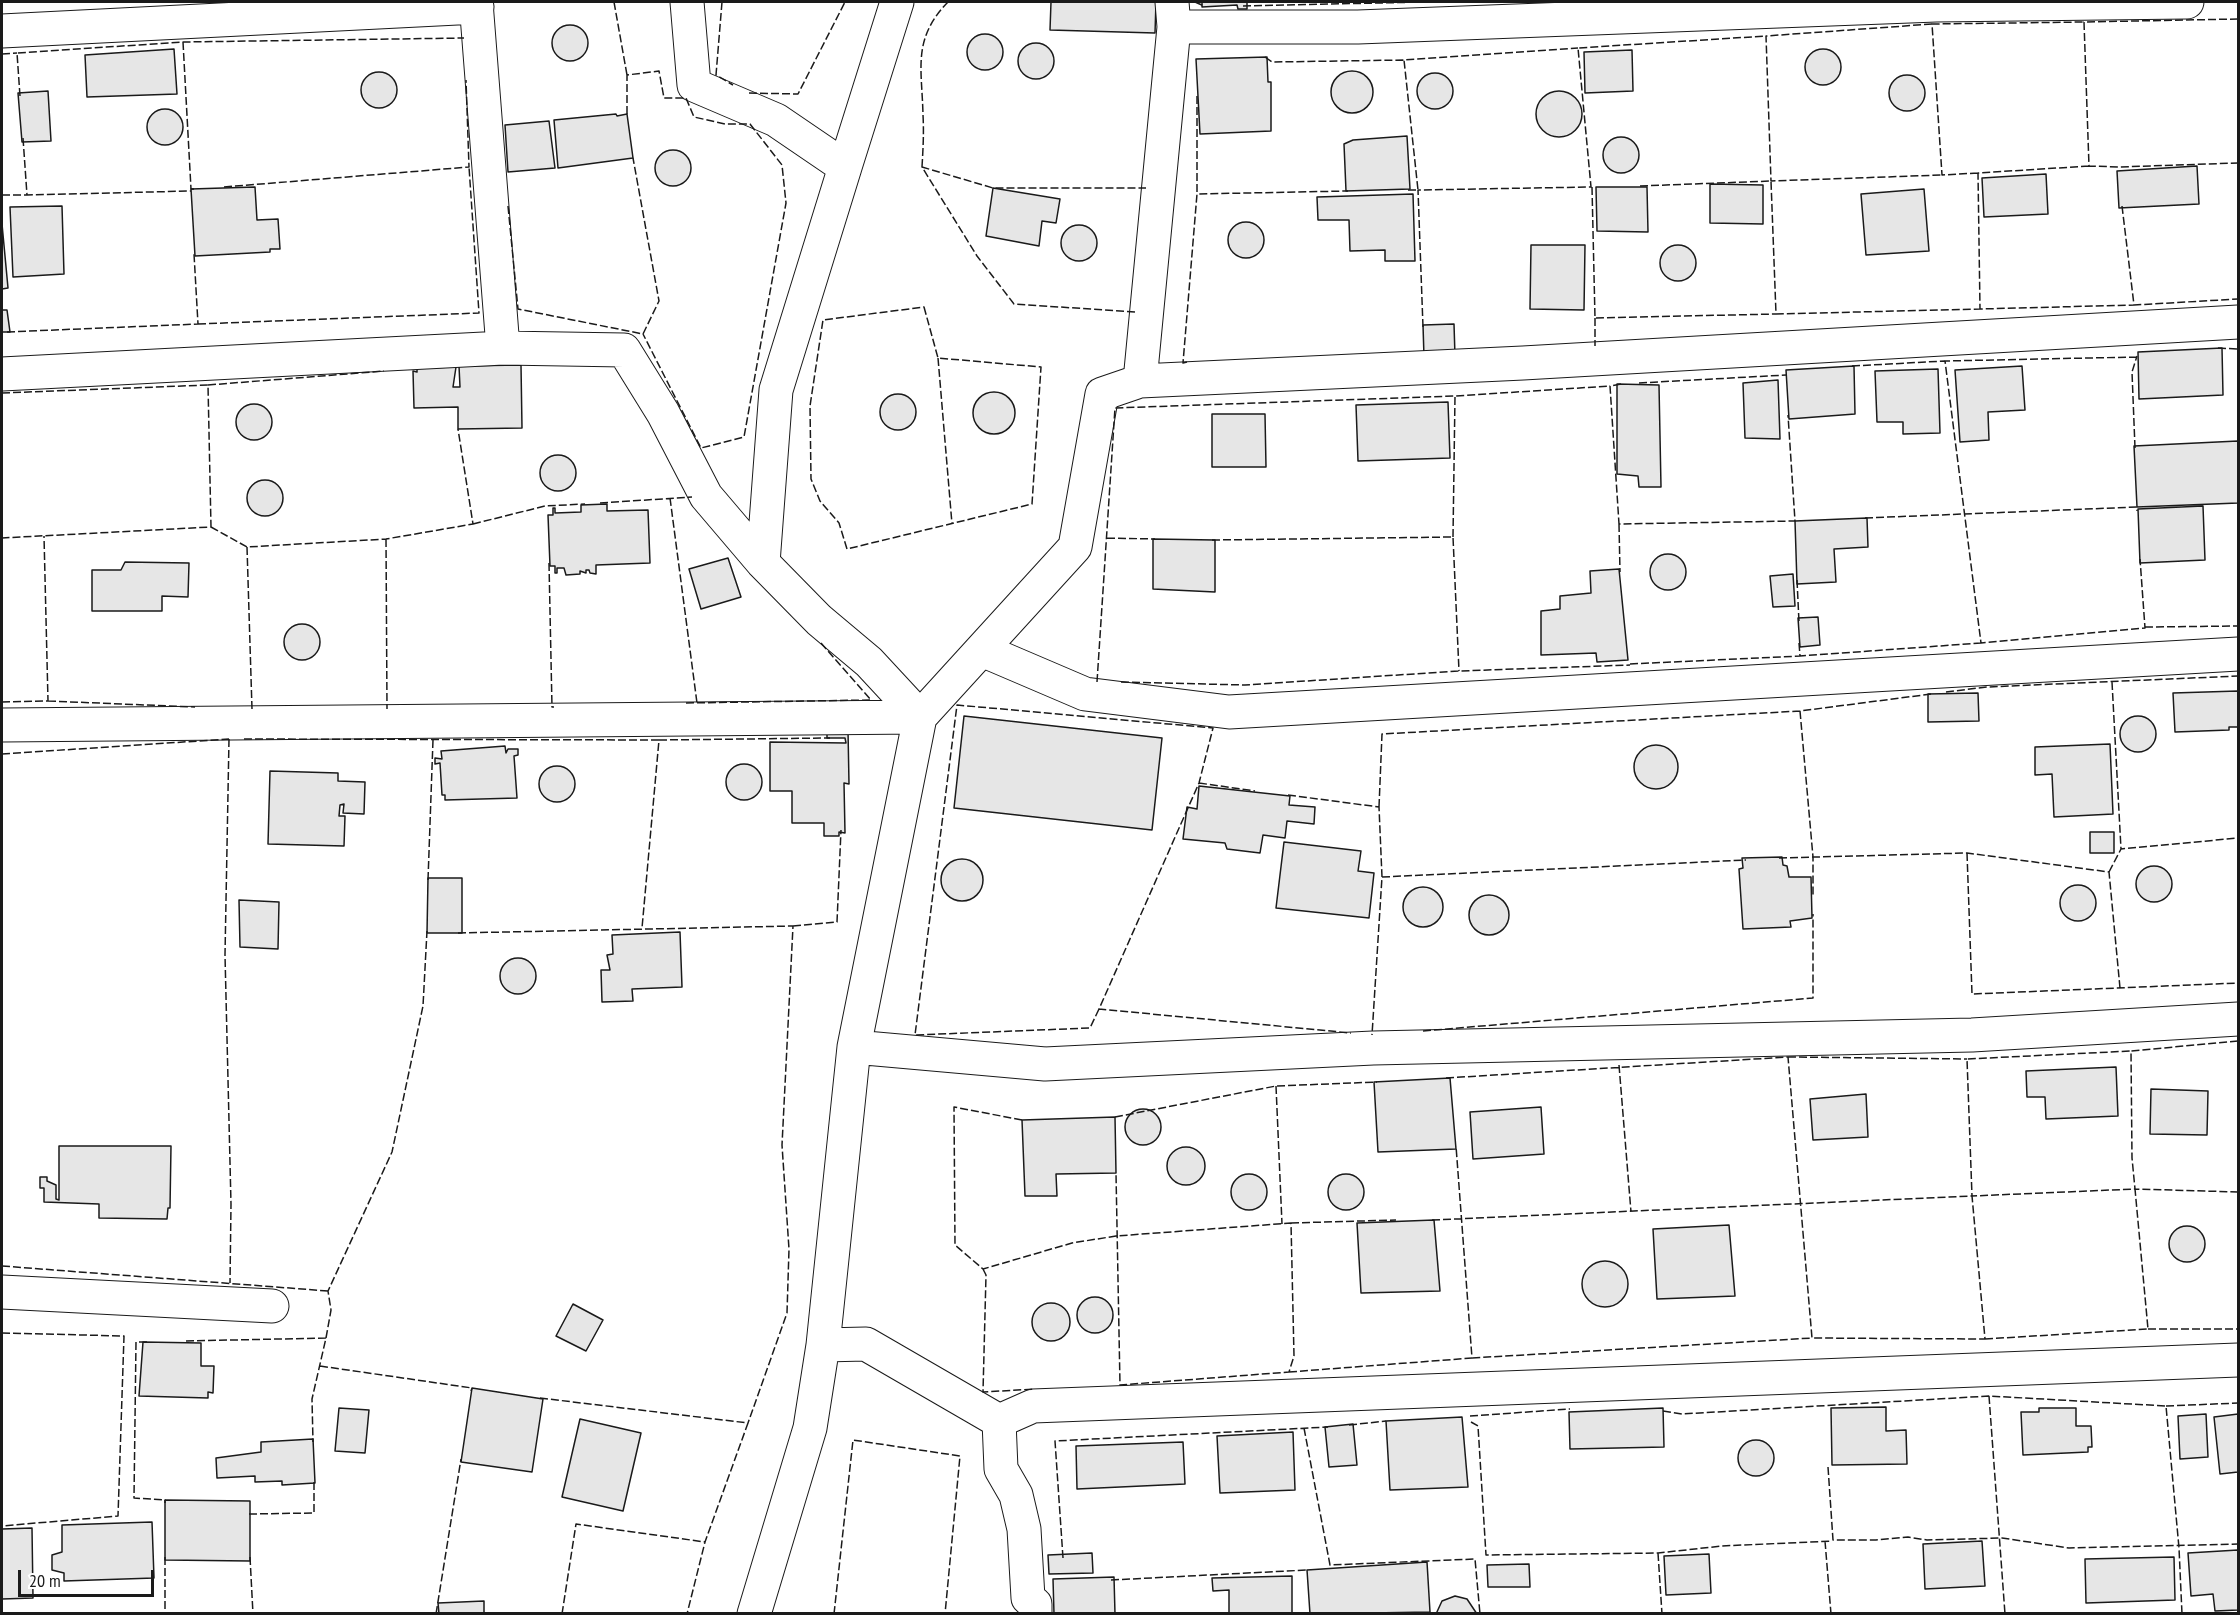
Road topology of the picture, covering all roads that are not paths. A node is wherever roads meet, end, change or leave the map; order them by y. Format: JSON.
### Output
{"nodes":[{"id":1,"x":687,"y":2,"type":"edge"},
{"id":2,"x":897,"y":2,"type":"edge"},
{"id":3,"x":2187,"y":2,"type":"edge"},
{"id":4,"x":476,"y":4,"type":"edge"},
{"id":5,"x":1173,"y":14,"type":"edge"},
{"id":6,"x":2,"y":31,"type":"edge"},
{"id":7,"x":845,"y":167,"type":"junction"},
{"id":8,"x":2238,"y":322,"type":"edge"},
{"id":9,"x":503,"y":348,"type":"junction"},
{"id":10,"x":2,"y":374,"type":"edge"},
{"id":11,"x":1140,"y":381,"type":"junction"},
{"id":12,"x":763,"y":563,"type":"junction"},
{"id":13,"x":982,"y":650,"type":"junction"},
{"id":14,"x":2238,"y":654,"type":"edge"},
{"id":15,"x":920,"y":717,"type":"junction"},
{"id":16,"x":2,"y":725,"type":"edge"},
{"id":17,"x":2238,"y":1019,"type":"edge"},
{"id":18,"x":854,"y":1047,"type":"junction"},
{"id":19,"x":2,"y":1292,"type":"edge"},
{"id":20,"x":272,"y":1306,"type":"dead end"},
{"id":21,"x":823,"y":1346,"type":"junction"},
{"id":22,"x":2238,"y":1360,"type":"edge"},
{"id":23,"x":999,"y":1421,"type":"junction"},
{"id":24,"x":754,"y":1614,"type":"edge"},
{"id":25,"x":1035,"y":1614,"type":"edge"}],
"edges":[{"from":1,"to":7,"type":"street"},
{"from":2,"to":7,"type":"street"},
{"from":3,"to":5,"type":"street"},
{"from":4,"to":6,"type":"street"},
{"from":4,"to":9,"type":"street"},
{"from":5,"to":11,"type":"street"},
{"from":7,"to":12,"type":"street"},
{"from":8,"to":11,"type":"street"},
{"from":9,"to":10,"type":"street"},
{"from":9,"to":12,"type":"street"},
{"from":11,"to":13,"type":"street"},
{"from":12,"to":15,"type":"street"},
{"from":13,"to":14,"type":"street"},
{"from":13,"to":15,"type":"street"},
{"from":15,"to":16,"type":"street"},
{"from":15,"to":18,"type":"street"},
{"from":17,"to":18,"type":"street"},
{"from":18,"to":21,"type":"street"},
{"from":19,"to":20,"type":"street"},
{"from":21,"to":23,"type":"street"},
{"from":21,"to":24,"type":"street"},
{"from":22,"to":23,"type":"street"},
{"from":23,"to":25,"type":"street"}]}
